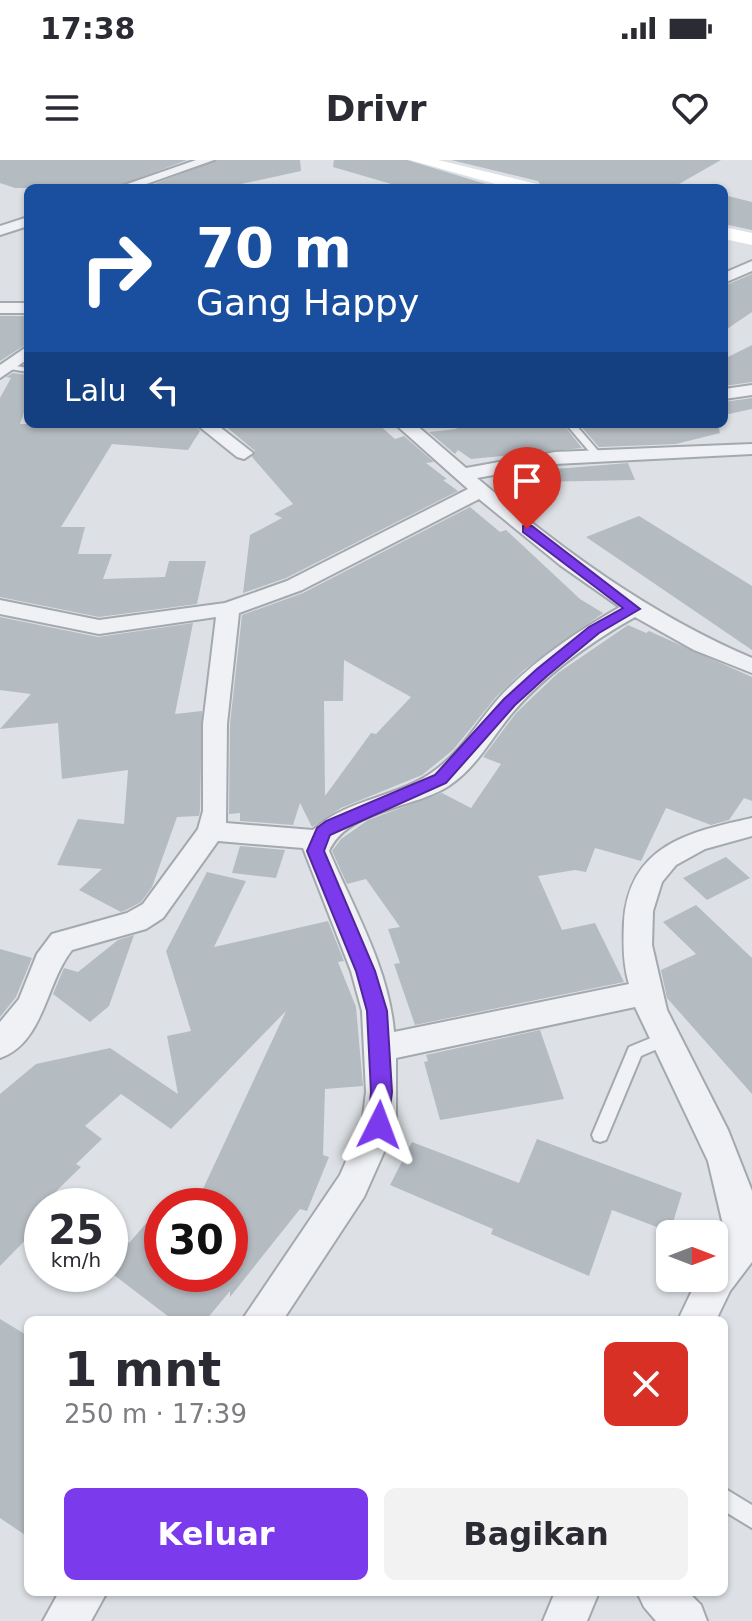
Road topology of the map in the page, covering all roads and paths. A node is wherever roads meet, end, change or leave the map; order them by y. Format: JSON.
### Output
{"nodes":[{"id":1,"x":208,"y":160,"type":"edge"},
{"id":2,"x":418,"y":160,"type":"edge"},
{"id":3,"x":134,"y":184,"type":"edge"},
{"id":4,"x":515,"y":184,"type":"edge"},
{"id":5,"x":24,"y":222,"type":"edge"},
{"id":6,"x":4,"y":227,"type":"edge"},
{"id":7,"x":728,"y":234,"type":"edge"},
{"id":8,"x":752,"y":239,"type":"edge"},
{"id":9,"x":752,"y":265,"type":"edge"},
{"id":10,"x":728,"y":277,"type":"edge"},
{"id":11,"x":0,"y":308,"type":"edge"},
{"id":12,"x":24,"y":308,"type":"edge"},
{"id":13,"x":24,"y":358,"type":"edge"},
{"id":14,"x":2,"y":364,"type":"edge"},
{"id":15,"x":752,"y":390,"type":"edge"},
{"id":16,"x":728,"y":393,"type":"edge"},
{"id":17,"x":210,"y":428,"type":"edge"},
{"id":18,"x":409,"y":428,"type":"edge"},
{"id":19,"x":573,"y":428,"type":"edge"},
{"id":20,"x":752,"y":449,"type":"edge"},
{"id":21,"x":244,"y":453,"type":"dead end"},
{"id":22,"x":597,"y":455,"type":"junction"},
{"id":23,"x":472,"y":477,"type":"junction"},
{"id":24,"x":0,"y":607,"type":"edge"},
{"id":25,"x":228,"y":609,"type":"junction"},
{"id":26,"x":633,"y":609,"type":"junction"},
{"id":27,"x":752,"y":666,"type":"edge"},
{"id":28,"x":752,"y":827,"type":"edge"},
{"id":29,"x":211,"y":831,"type":"junction"},
{"id":30,"x":318,"y":840,"type":"junction"},
{"id":31,"x":645,"y":993,"type":"junction"},
{"id":32,"x":663,"y":1039,"type":"junction"},
{"id":33,"x":0,"y":1045,"type":"edge"},
{"id":34,"x":380,"y":1048,"type":"junction"},
{"id":35,"x":600,"y":1135,"type":"dead end"},
{"id":36,"x":748,"y":1246,"type":"edge"},
{"id":37,"x":264,"y":1316,"type":"edge"},
{"id":38,"x":699,"y":1316,"type":"edge"},
{"id":39,"x":728,"y":1501,"type":"edge"},
{"id":40,"x":752,"y":1518,"type":"edge"},
{"id":41,"x":82,"y":1596,"type":"edge"},
{"id":42,"x":575,"y":1596,"type":"edge"},
{"id":43,"x":663,"y":1596,"type":"edge"},
{"id":44,"x":65,"y":1621,"type":"edge"},
{"id":45,"x":565,"y":1621,"type":"edge"},
{"id":46,"x":685,"y":1621,"type":"edge"}],
"edges":[{"from":1,"to":3,"type":"street"},
{"from":2,"to":4,"type":"main road"},
{"from":5,"to":6,"type":"street"},
{"from":7,"to":8,"type":"main road"},
{"from":9,"to":10,"type":"street"},
{"from":11,"to":12,"type":"street"},
{"from":13,"to":14,"type":"street"},
{"from":15,"to":16,"type":"street"},
{"from":17,"to":21,"type":"street"},
{"from":18,"to":23,"type":"street"},
{"from":19,"to":22,"type":"lane"},
{"from":20,"to":22,"type":"street"},
{"from":22,"to":23,"type":"street"},
{"from":23,"to":25,"type":"street"},
{"from":23,"to":26,"type":"street"},
{"from":24,"to":25,"type":"street"},
{"from":25,"to":29,"type":"street"},
{"from":26,"to":27,"type":"street"},
{"from":26,"to":30,"type":"street"},
{"from":28,"to":31,"type":"street"},
{"from":29,"to":30,"type":"street"},
{"from":29,"to":33,"type":"street"},
{"from":30,"to":34,"type":"street"},
{"from":31,"to":32,"type":"street"},
{"from":31,"to":34,"type":"street"},
{"from":32,"to":35,"type":"lane"},
{"from":32,"to":36,"type":"street"},
{"from":34,"to":37,"type":"street"},
{"from":36,"to":38,"type":"street"},
{"from":39,"to":40,"type":"lane"},
{"from":41,"to":44,"type":"street"},
{"from":42,"to":45,"type":"street"},
{"from":43,"to":46,"type":"street"}]}
